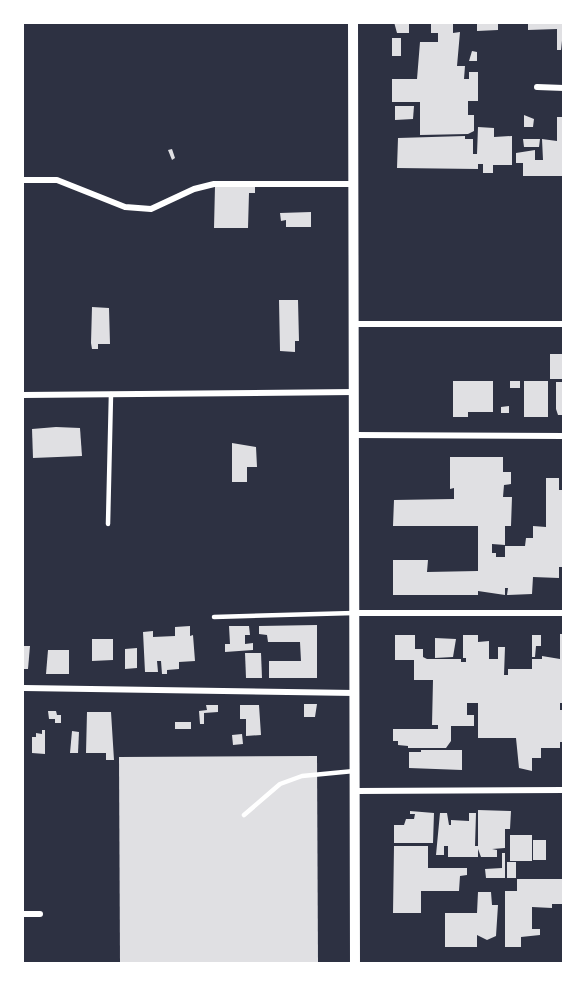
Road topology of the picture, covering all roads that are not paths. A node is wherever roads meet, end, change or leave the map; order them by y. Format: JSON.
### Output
{"nodes":[{"id":1,"x":353,"y":22,"type":"edge"},
{"id":2,"x":537,"y":87,"type":"dead end"},
{"id":3,"x":564,"y":88,"type":"edge"},
{"id":4,"x":22,"y":180,"type":"edge"},
{"id":5,"x":354,"y":184,"type":"junction"},
{"id":6,"x":354,"y":324,"type":"junction"},
{"id":7,"x":564,"y":324,"type":"edge"},
{"id":8,"x":355,"y":393,"type":"junction"},
{"id":9,"x":111,"y":394,"type":"junction"},
{"id":10,"x":22,"y":395,"type":"edge"},
{"id":11,"x":354,"y":435,"type":"junction"},
{"id":12,"x":564,"y":436,"type":"edge"},
{"id":13,"x":108,"y":524,"type":"dead end"},
{"id":14,"x":354,"y":613,"type":"junction"},
{"id":15,"x":564,"y":613,"type":"edge"},
{"id":16,"x":214,"y":618,"type":"dead end"},
{"id":17,"x":24,"y":688,"type":"dead end"},
{"id":18,"x":355,"y":693,"type":"junction"},
{"id":19,"x":356,"y":771,"type":"junction"},
{"id":20,"x":564,"y":790,"type":"edge"},
{"id":21,"x":356,"y":791,"type":"junction"},
{"id":22,"x":244,"y":815,"type":"dead end"},
{"id":23,"x":22,"y":914,"type":"edge"},
{"id":24,"x":40,"y":914,"type":"dead end"},
{"id":25,"x":355,"y":963,"type":"edge"}],
"edges":[{"from":1,"to":5,"type":"street"},
{"from":2,"to":3,"type":"street"},
{"from":4,"to":5,"type":"street"},
{"from":5,"to":6,"type":"street"},
{"from":6,"to":7,"type":"street"},
{"from":6,"to":8,"type":"street"},
{"from":8,"to":9,"type":"street"},
{"from":8,"to":11,"type":"street"},
{"from":9,"to":10,"type":"street"},
{"from":9,"to":13,"type":"lane"},
{"from":11,"to":12,"type":"street"},
{"from":11,"to":14,"type":"street"},
{"from":14,"to":15,"type":"street"},
{"from":14,"to":16,"type":"lane"},
{"from":14,"to":18,"type":"street"},
{"from":17,"to":18,"type":"street"},
{"from":18,"to":19,"type":"street"},
{"from":19,"to":21,"type":"street"},
{"from":19,"to":22,"type":"lane"},
{"from":20,"to":21,"type":"street"},
{"from":21,"to":25,"type":"street"},
{"from":23,"to":24,"type":"street"}]}
